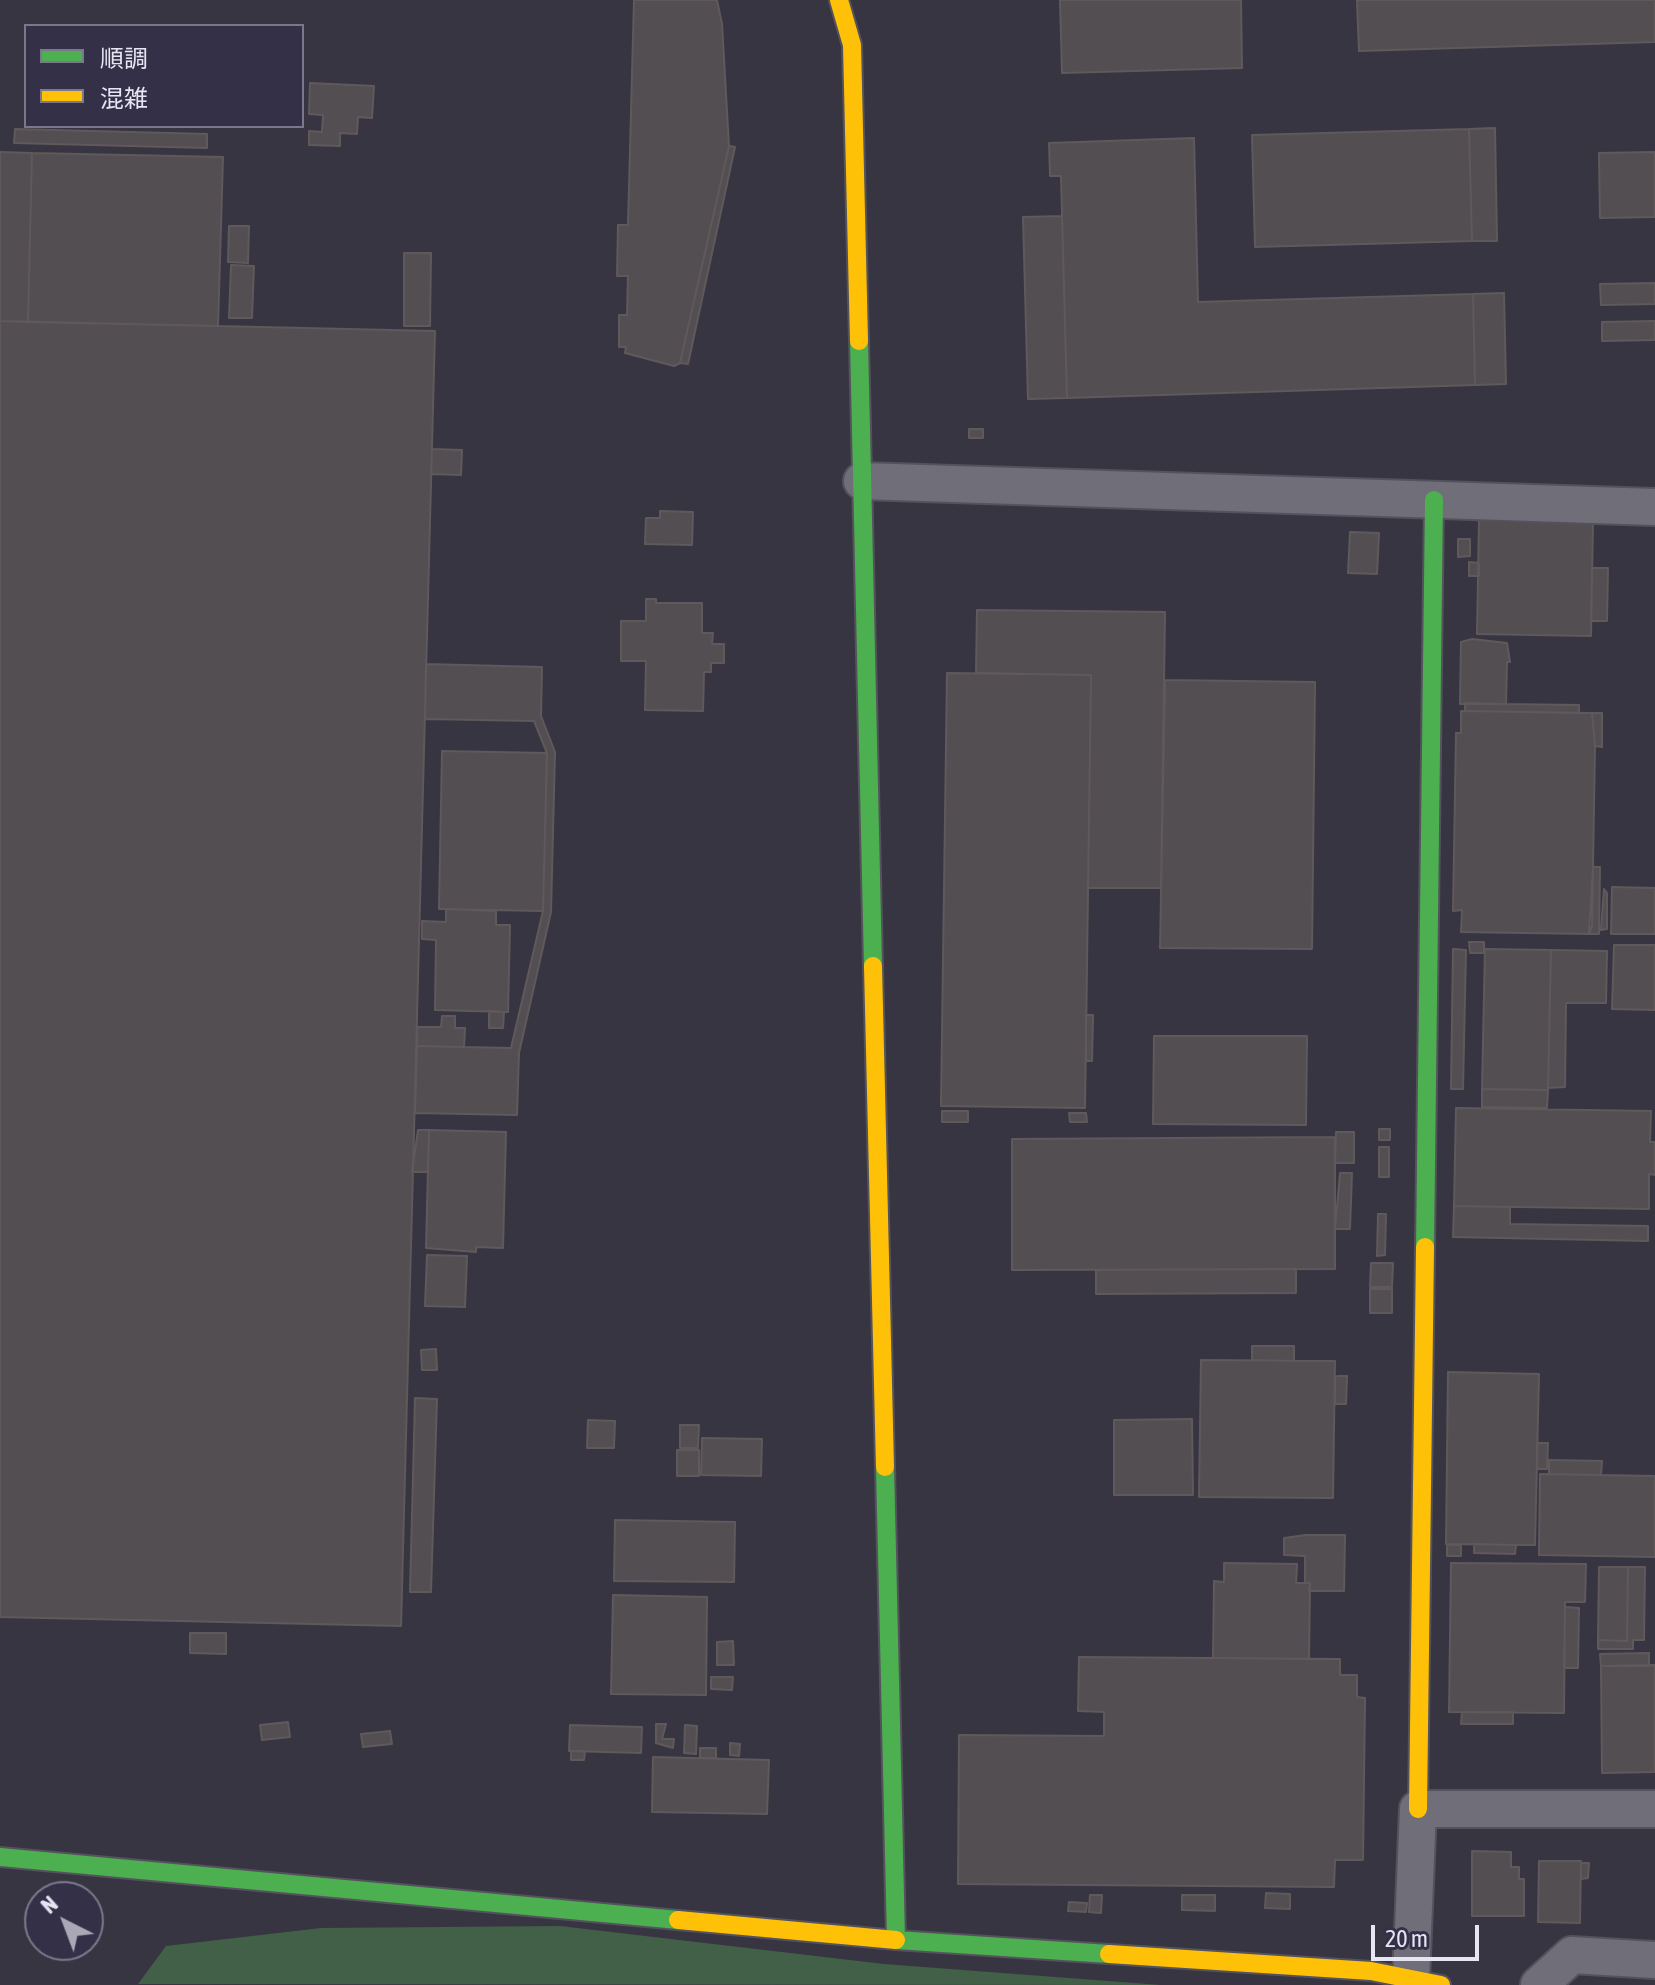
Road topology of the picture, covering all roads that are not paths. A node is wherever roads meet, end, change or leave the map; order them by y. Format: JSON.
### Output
{"nodes":[{"id":1,"x":839,"y":0,"type":"edge"},
{"id":2,"x":862,"y":481,"type":"junction"},
{"id":3,"x":1434,"y":500,"type":"junction"},
{"id":4,"x":1655,"y":507,"type":"edge"},
{"id":5,"x":1418,"y":1809,"type":"junction"},
{"id":6,"x":1655,"y":1809,"type":"edge"},
{"id":7,"x":0,"y":1857,"type":"edge"},
{"id":8,"x":896,"y":1940,"type":"junction"},
{"id":9,"x":1655,"y":1960,"type":"edge"},
{"id":10,"x":1426,"y":1982,"type":"edge"},
{"id":11,"x":1539,"y":1985,"type":"edge"}],
"edges":[{"from":1,"to":2,"type":"street"},
{"from":2,"to":3,"type":"street"},
{"from":2,"to":8,"type":"street"},
{"from":3,"to":4,"type":"street"},
{"from":3,"to":5,"type":"street"},
{"from":5,"to":6,"type":"street"},
{"from":5,"to":10,"type":"street"},
{"from":7,"to":8,"type":"street"},
{"from":8,"to":10,"type":"street"},
{"from":9,"to":11,"type":"street"}]}
